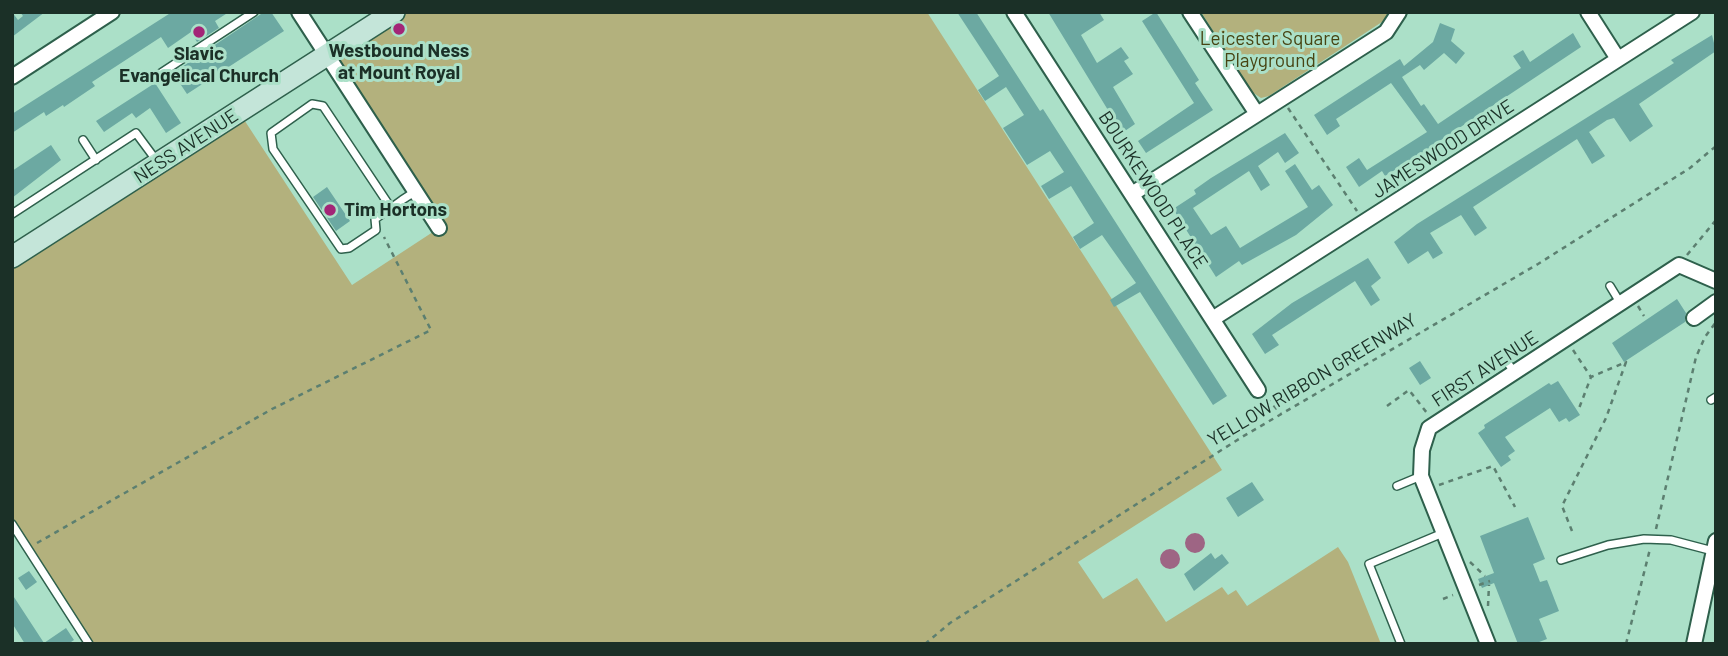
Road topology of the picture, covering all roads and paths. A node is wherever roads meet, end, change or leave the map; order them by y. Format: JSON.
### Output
{"nodes":[{"id":1,"x":112,"y":12,"type":"edge"},
{"id":2,"x":254,"y":12,"type":"edge"},
{"id":3,"x":299,"y":12,"type":"edge"},
{"id":4,"x":394,"y":12,"type":"edge"},
{"id":5,"x":1014,"y":12,"type":"edge"},
{"id":6,"x":1190,"y":12,"type":"edge"},
{"id":7,"x":1399,"y":12,"type":"edge"},
{"id":8,"x":1588,"y":12,"type":"edge"},
{"id":9,"x":1692,"y":12,"type":"edge"},
{"id":10,"x":327,"y":56,"type":"junction"},
{"id":11,"x":1618,"y":59,"type":"junction"},
{"id":12,"x":161,"y":73,"type":"dead end"},
{"id":13,"x":12,"y":77,"type":"edge"},
{"id":14,"x":1282,"y":98,"type":"junction"},
{"id":15,"x":1257,"y":114,"type":"junction"},
{"id":16,"x":83,"y":140,"type":"dead end"},
{"id":17,"x":1716,"y":146,"type":"edge"},
{"id":18,"x":96,"y":160,"type":"junction"},
{"id":19,"x":158,"y":164,"type":"junction"},
{"id":20,"x":416,"y":191,"type":"junction"},
{"id":21,"x":1132,"y":194,"type":"junction"},
{"id":22,"x":391,"y":208,"type":"junction"},
{"id":23,"x":12,"y":214,"type":"edge"},
{"id":24,"x":1716,"y":220,"type":"edge"},
{"id":25,"x":1364,"y":222,"type":"junction"},
{"id":26,"x":439,"y":228,"type":"dead end"},
{"id":27,"x":376,"y":230,"type":"junction"},
{"id":28,"x":12,"y":257,"type":"edge"},
{"id":29,"x":1682,"y":265,"type":"junction"},
{"id":30,"x":1716,"y":281,"type":"edge"},
{"id":31,"x":1610,"y":286,"type":"dead end"},
{"id":32,"x":1716,"y":302,"type":"edge"},
{"id":33,"x":1622,"y":304,"type":"junction"},
{"id":34,"x":1694,"y":317,"type":"dead end"},
{"id":35,"x":1214,"y":318,"type":"junction"},
{"id":36,"x":1716,"y":322,"type":"edge"},
{"id":37,"x":1566,"y":339,"type":"junction"},
{"id":38,"x":1503,"y":356,"type":"dead end"},
{"id":39,"x":1514,"y":373,"type":"junction"},
{"id":40,"x":1591,"y":377,"type":"junction"},
{"id":41,"x":1258,"y":390,"type":"joint"},
{"id":42,"x":1387,"y":406,"type":"dead end"},
{"id":43,"x":1578,"y":411,"type":"dead end"},
{"id":44,"x":1281,"y":414,"type":"junction"},
{"id":45,"x":1436,"y":424,"type":"junction"},
{"id":46,"x":1424,"y":483,"type":"junction"},
{"id":47,"x":1397,"y":486,"type":"dead end"},
{"id":48,"x":1515,"y":507,"type":"dead end"},
{"id":49,"x":12,"y":524,"type":"edge"},
{"id":50,"x":1572,"y":531,"type":"dead end"},
{"id":51,"x":1443,"y":533,"type":"junction"},
{"id":52,"x":1654,"y":538,"type":"junction"},
{"id":53,"x":1715,"y":546,"type":"edge"},
{"id":54,"x":28,"y":549,"type":"junction"},
{"id":55,"x":1561,"y":560,"type":"dead end"},
{"id":56,"x":89,"y":644,"type":"edge"},
{"id":57,"x":925,"y":644,"type":"edge"},
{"id":58,"x":1401,"y":644,"type":"edge"},
{"id":59,"x":1488,"y":644,"type":"edge"},
{"id":60,"x":1626,"y":644,"type":"edge"},
{"id":61,"x":1694,"y":644,"type":"edge"}],
"edges":[{"from":1,"to":13,"type":"street"},
{"from":2,"to":12,"type":"lane"},
{"from":3,"to":10,"type":"street"},
{"from":4,"to":10,"type":"main road","name":"NESS AVENUE"},
{"from":5,"to":21,"type":"street","name":"BOURKEWOOD PLACE"},
{"from":6,"to":15,"type":"street"},
{"from":7,"to":14,"type":"street"},
{"from":8,"to":11,"type":"street"},
{"from":9,"to":11,"type":"street","name":"JAMESWOOD DRIVE"},
{"from":10,"to":19,"type":"main road","name":"NESS AVENUE"},
{"from":10,"to":20,"type":"street"},
{"from":11,"to":25,"type":"street","name":"JAMESWOOD DRIVE"},
{"from":14,"to":15,"type":"street"},
{"from":14,"to":25,"type":"path"},
{"from":15,"to":21,"type":"street"},
{"from":16,"to":18,"type":"lane"},
{"from":17,"to":44,"type":"path","name":"YELLOW RIBBON GREENWAY"},
{"from":18,"to":19,"type":"lane"},
{"from":18,"to":23,"type":"lane"},
{"from":19,"to":28,"type":"main road","name":"NESS AVENUE"},
{"from":20,"to":22,"type":"lane"},
{"from":20,"to":26,"type":"street"},
{"from":21,"to":35,"type":"street","name":"BOURKEWOOD PLACE"},
{"from":22,"to":27,"type":"lane"},
{"from":22,"to":27,"type":"lane"},
{"from":24,"to":29,"type":"path"},
{"from":25,"to":35,"type":"street","name":"JAMESWOOD DRIVE"},
{"from":27,"to":54,"type":"path"},
{"from":29,"to":30,"type":"street"},
{"from":29,"to":33,"type":"street","name":"FIRST AVENUE"},
{"from":31,"to":33,"type":"lane"},
{"from":32,"to":34,"type":"street"},
{"from":33,"to":37,"type":"street","name":"FIRST AVENUE"},
{"from":35,"to":41,"type":"street","name":"BOURKEWOOD PLACE"},
{"from":36,"to":52,"type":"path"},
{"from":37,"to":39,"type":"street","name":"FIRST AVENUE"},
{"from":37,"to":40,"type":"path"},
{"from":38,"to":39,"type":"lane"},
{"from":39,"to":45,"type":"street","name":"FIRST AVENUE"},
{"from":40,"to":43,"type":"path"},
{"from":40,"to":50,"type":"path"},
{"from":41,"to":44,"type":"path"},
{"from":42,"to":45,"type":"path"},
{"from":44,"to":57,"type":"path","name":"YELLOW RIBBON GREENWAY"},
{"from":45,"to":46,"type":"street","name":"FIRST AVENUE"},
{"from":46,"to":47,"type":"lane"},
{"from":46,"to":48,"type":"path"},
{"from":46,"to":51,"type":"street","name":"FIRST AVENUE"},
{"from":49,"to":54,"type":"lane"},
{"from":51,"to":58,"type":"lane"},
{"from":51,"to":59,"type":"street","name":"FIRST AVENUE"},
{"from":52,"to":53,"type":"lane"},
{"from":52,"to":55,"type":"lane"},
{"from":52,"to":60,"type":"path"},
{"from":53,"to":61,"type":"street"},
{"from":54,"to":56,"type":"lane"}]}
